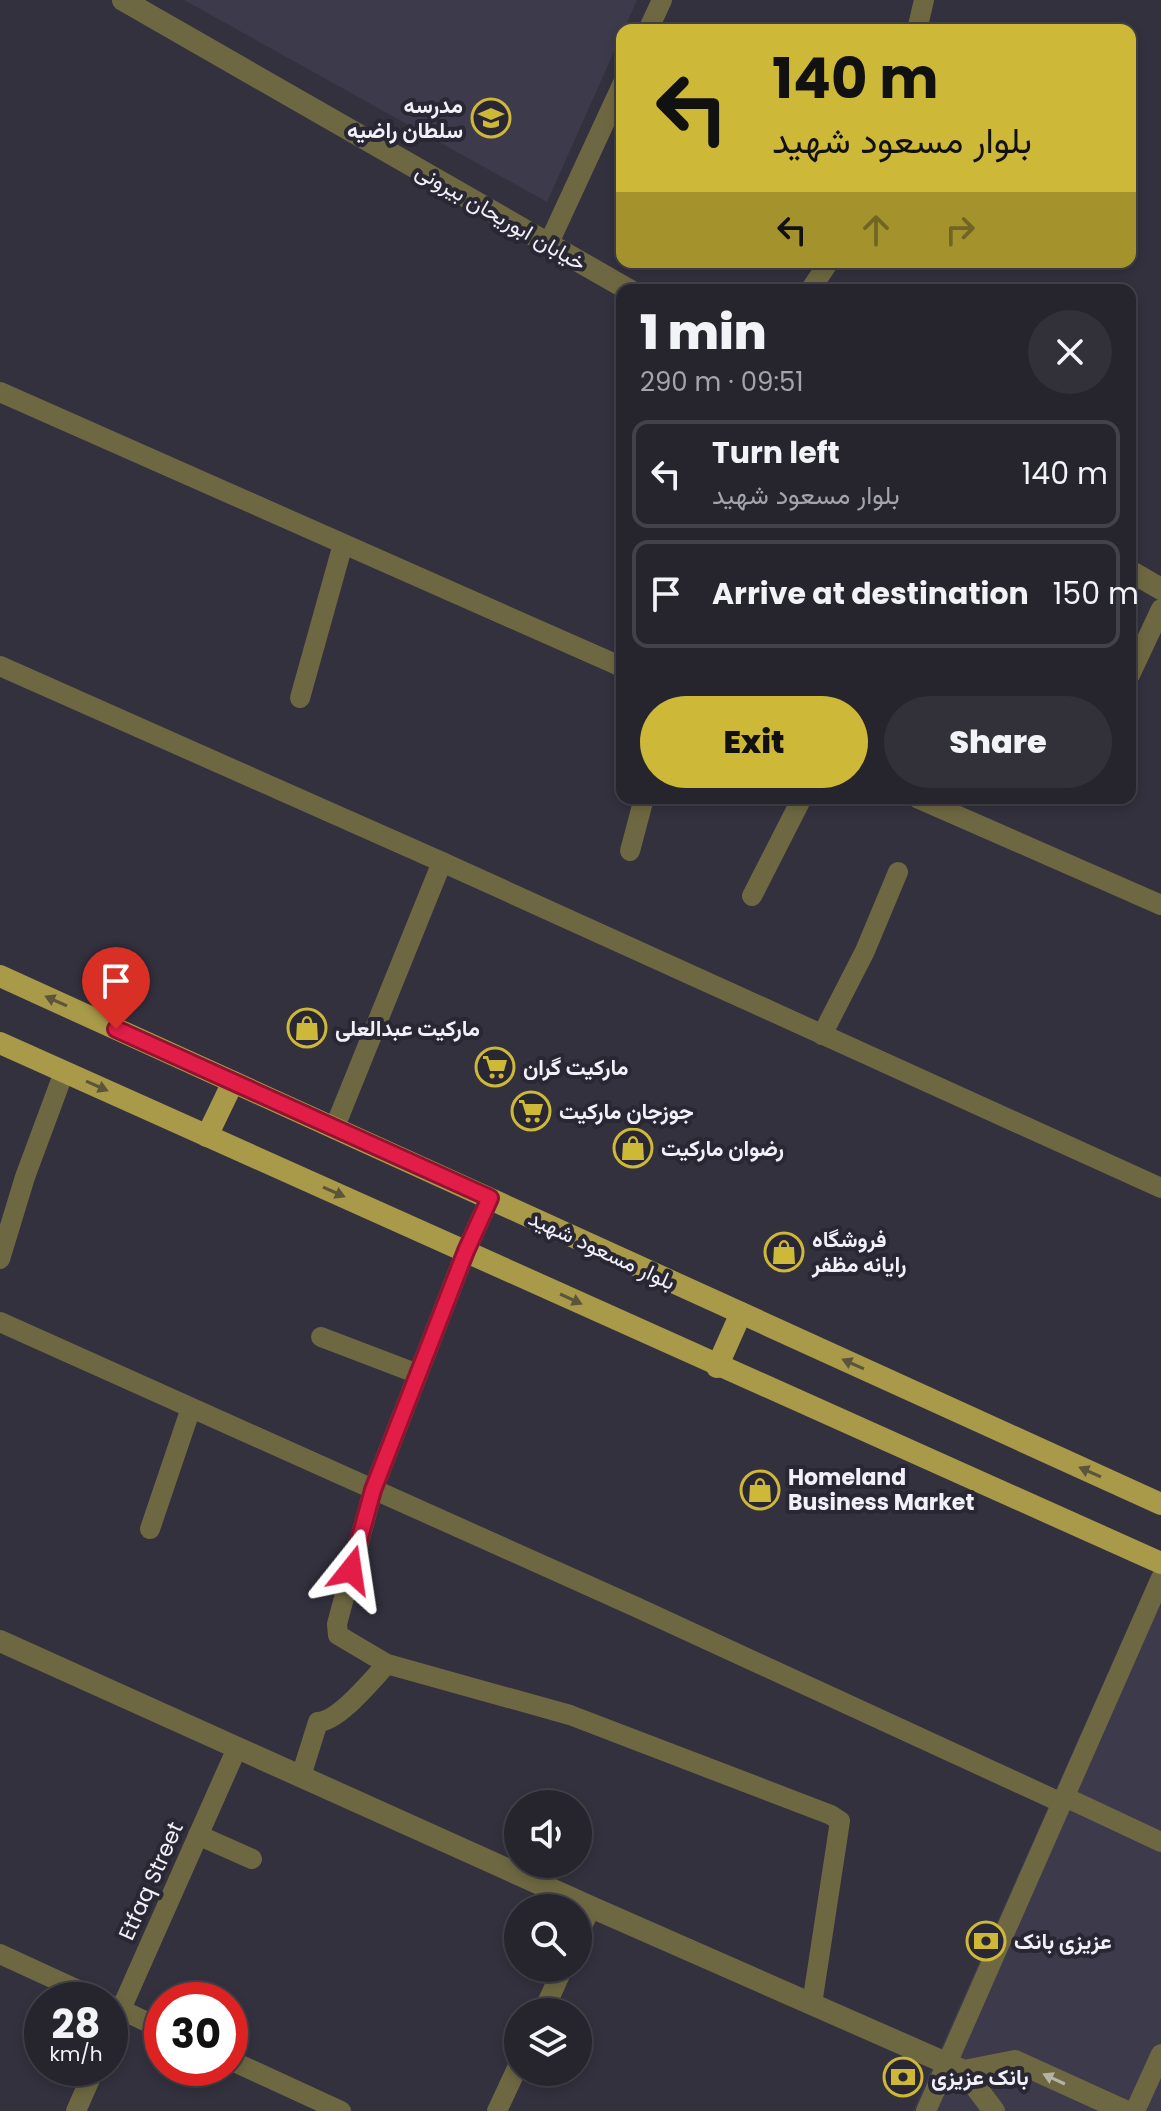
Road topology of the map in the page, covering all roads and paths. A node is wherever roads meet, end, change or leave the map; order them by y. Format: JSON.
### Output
{"nodes":[{"id":1,"x":123,"y":0,"type":"edge"},
{"id":2,"x":662,"y":0,"type":"edge"},
{"id":3,"x":924,"y":0,"type":"edge"},
{"id":4,"x":651,"y":24,"type":"edge"},
{"id":5,"x":918,"y":24,"type":"edge"},
{"id":6,"x":616,"y":98,"type":"edge"},
{"id":7,"x":548,"y":245,"type":"junction"},
{"id":8,"x":618,"y":284,"type":"edge"},
{"id":9,"x":0,"y":392,"type":"edge"},
{"id":10,"x":343,"y":544,"type":"junction"},
{"id":11,"x":1136,"y":574,"type":"edge"},
{"id":12,"x":1161,"y":589,"type":"edge"},
{"id":13,"x":1161,"y":609,"type":"edge"},
{"id":14,"x":1136,"y":662,"type":"edge"},
{"id":15,"x":616,"y":664,"type":"edge"},
{"id":16,"x":0,"y":666,"type":"edge"},
{"id":17,"x":300,"y":698,"type":"dead end"},
{"id":18,"x":642,"y":804,"type":"edge"},
{"id":19,"x":799,"y":804,"type":"edge"},
{"id":20,"x":931,"y":804,"type":"edge"},
{"id":21,"x":630,"y":851,"type":"dead end"},
{"id":22,"x":442,"y":862,"type":"junction"},
{"id":23,"x":898,"y":872,"type":"dead end"},
{"id":24,"x":752,"y":896,"type":"dead end"},
{"id":25,"x":1161,"y":905,"type":"edge"},
{"id":26,"x":0,"y":976,"type":"edge"},
{"id":27,"x":822,"y":1035,"type":"junction"},
{"id":28,"x":0,"y":1043,"type":"edge"},
{"id":29,"x":64,"y":1072,"type":"junction"},
{"id":30,"x":233,"y":1082,"type":"junction"},
{"id":31,"x":334,"y":1129,"type":"junction"},
{"id":32,"x":207,"y":1136,"type":"junction"},
{"id":33,"x":1161,"y":1188,"type":"edge"},
{"id":34,"x":490,"y":1198,"type":"junction"},
{"id":35,"x":466,"y":1251,"type":"junction"},
{"id":36,"x":0,"y":1259,"type":"edge"},
{"id":37,"x":741,"y":1313,"type":"junction"},
{"id":38,"x":0,"y":1322,"type":"edge"},
{"id":39,"x":321,"y":1337,"type":"dead end"},
{"id":40,"x":717,"y":1367,"type":"junction"},
{"id":41,"x":418,"y":1374,"type":"junction"},
{"id":42,"x":191,"y":1408,"type":"junction"},
{"id":43,"x":373,"y":1490,"type":"junction"},
{"id":44,"x":1161,"y":1504,"type":"edge"},
{"id":45,"x":150,"y":1529,"type":"dead end"},
{"id":46,"x":1161,"y":1563,"type":"edge"},
{"id":47,"x":1161,"y":1578,"type":"edge"},
{"id":48,"x":0,"y":1641,"type":"edge"},
{"id":49,"x":387,"y":1664,"type":"junction"},
{"id":50,"x":237,"y":1748,"type":"junction"},
{"id":51,"x":301,"y":1776,"type":"junction"},
{"id":52,"x":1063,"y":1800,"type":"junction"},
{"id":53,"x":198,"y":1835,"type":"junction"},
{"id":54,"x":1161,"y":1842,"type":"edge"},
{"id":55,"x":252,"y":1859,"type":"dead end"},
{"id":56,"x":562,"y":1894,"type":"edge"},
{"id":57,"x":592,"y":1907,"type":"edge"},
{"id":58,"x":0,"y":1954,"type":"edge"},
{"id":59,"x":61,"y":1982,"type":"edge"},
{"id":60,"x":128,"y":1982,"type":"edge"},
{"id":61,"x":812,"y":2004,"type":"junction"},
{"id":62,"x":1161,"y":2054,"type":"edge"},
{"id":63,"x":956,"y":2067,"type":"junction"},
{"id":64,"x":248,"y":2068,"type":"edge"},
{"id":65,"x":87,"y":2086,"type":"edge"},
{"id":66,"x":509,"y":2086,"type":"edge"},
{"id":67,"x":76,"y":2111,"type":"edge"},
{"id":68,"x":341,"y":2111,"type":"edge"},
{"id":69,"x":497,"y":2111,"type":"edge"},
{"id":70,"x":926,"y":2111,"type":"edge"},
{"id":71,"x":994,"y":2111,"type":"edge"},
{"id":72,"x":1125,"y":2111,"type":"edge"},
{"id":73,"x":1135,"y":2111,"type":"edge"}],
"edges":[{"from":1,"to":7,"type":"street","name":"خیابان ابوریحان بیرونی"},
{"from":2,"to":4,"type":"street"},
{"from":3,"to":5,"type":"street"},
{"from":6,"to":7,"type":"street"},
{"from":7,"to":8,"type":"street","name":"خیابان ابوریحان بیرونی"},
{"from":9,"to":10,"type":"street"},
{"from":10,"to":15,"type":"street"},
{"from":10,"to":17,"type":"street"},
{"from":11,"to":12,"type":"street"},
{"from":13,"to":14,"type":"street"},
{"from":16,"to":22,"type":"street"},
{"from":18,"to":21,"type":"street"},
{"from":19,"to":24,"type":"street"},
{"from":20,"to":25,"type":"street"},
{"from":22,"to":27,"type":"street"},
{"from":22,"to":31,"type":"street"},
{"from":23,"to":27,"type":"street"},
{"from":30,"to":26,"type":"main road","name":"بلوار مسعود شهید","one_way":true},
{"from":27,"to":33,"type":"street"},
{"from":28,"to":29,"type":"main road"},
{"from":29,"to":32,"type":"main road","one_way":true},
{"from":29,"to":36,"type":"street"},
{"from":30,"to":31,"type":"main road","name":"بلوار مسعود شهید"},
{"from":30,"to":32,"type":"main road"},
{"from":31,"to":34,"type":"main road","name":"بلوار مسعود شهید"},
{"from":32,"to":35,"type":"main road","one_way":true},
{"from":34,"to":35,"type":"street"},
{"from":34,"to":37,"type":"main road","name":"بلوار مسعود شهید"},
{"from":35,"to":40,"type":"main road","one_way":true},
{"from":35,"to":41,"type":"street"},
{"from":37,"to":40,"type":"main road"},
{"from":44,"to":37,"type":"main road","name":"بلوار مسعود شهید","one_way":true},
{"from":38,"to":42,"type":"street"},
{"from":39,"to":41,"type":"street"},
{"from":40,"to":46,"type":"main road"},
{"from":41,"to":43,"type":"street"},
{"from":42,"to":43,"type":"street"},
{"from":42,"to":45,"type":"street"},
{"from":43,"to":49,"type":"street"},
{"from":43,"to":52,"type":"street"},
{"from":47,"to":52,"type":"street"},
{"from":48,"to":50,"type":"street"},
{"from":49,"to":51,"type":"street"},
{"from":49,"to":61,"type":"street"},
{"from":50,"to":51,"type":"street"},
{"from":50,"to":53,"type":"street","name":"Etfaq Street"},
{"from":51,"to":56,"type":"street"},
{"from":52,"to":54,"type":"street"},
{"from":52,"to":63,"type":"street"},
{"from":53,"to":55,"type":"street"},
{"from":53,"to":60,"type":"street","name":"Etfaq Street"},
{"from":57,"to":61,"type":"street"},
{"from":58,"to":59,"type":"street"},
{"from":61,"to":63,"type":"street"},
{"from":62,"to":73,"type":"street"},
{"from":63,"to":70,"type":"street"},
{"from":63,"to":71,"type":"street"},
{"from":72,"to":63,"type":"street","one_way":true},
{"from":64,"to":68,"type":"street"},
{"from":65,"to":67,"type":"street"},
{"from":66,"to":69,"type":"street"}]}
